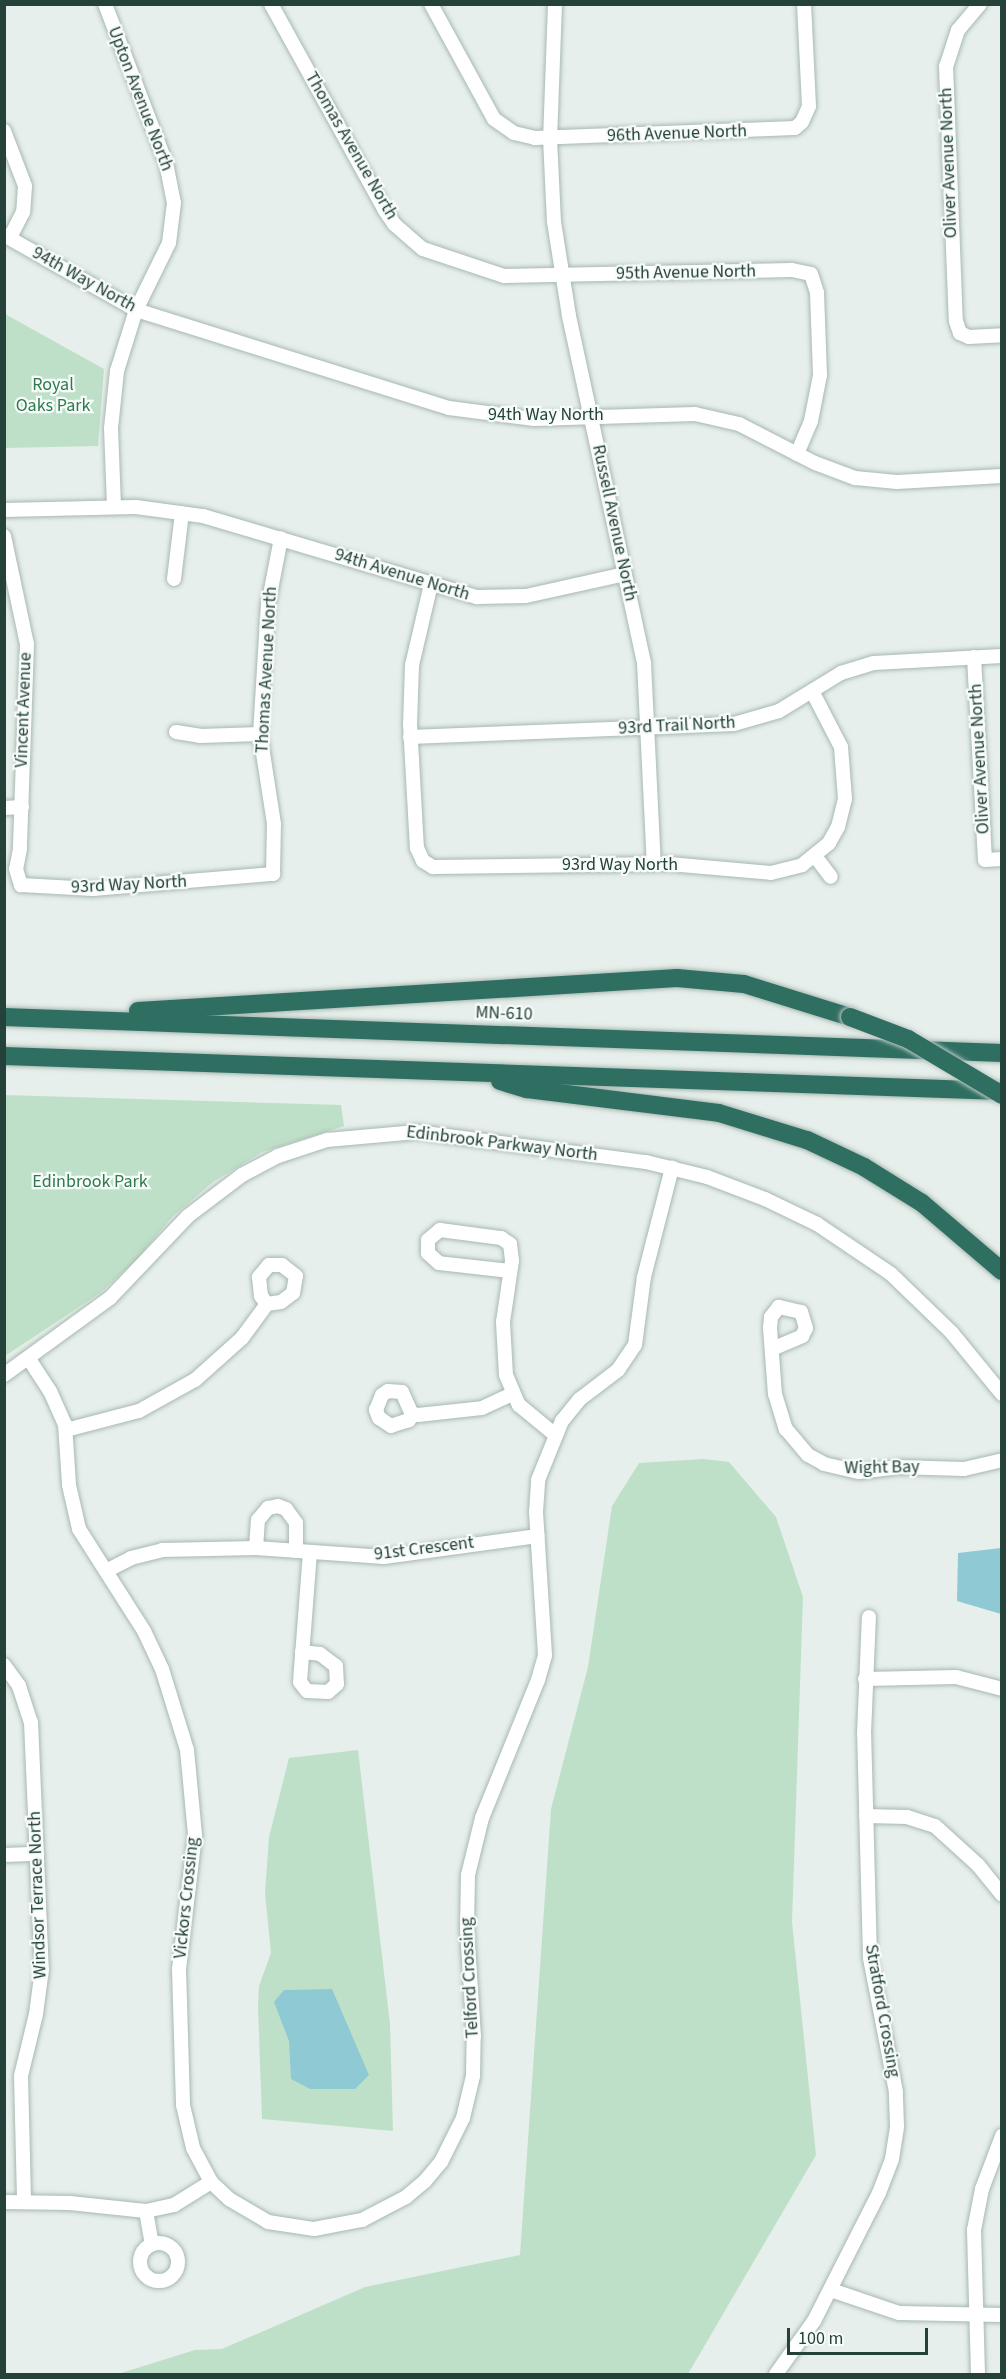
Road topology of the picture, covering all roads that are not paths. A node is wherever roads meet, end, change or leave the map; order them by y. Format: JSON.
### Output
{"nodes":[{"id":1,"x":105,"y":4,"type":"edge"},
{"id":2,"x":271,"y":4,"type":"edge"},
{"id":3,"x":431,"y":4,"type":"edge"},
{"id":4,"x":555,"y":4,"type":"edge"},
{"id":5,"x":804,"y":4,"type":"edge"},
{"id":6,"x":980,"y":4,"type":"edge"},
{"id":7,"x":4,"y":131,"type":"edge"},
{"id":8,"x":550,"y":138,"type":"junction"},
{"id":9,"x":7,"y":237,"type":"edge"},
{"id":10,"x":561,"y":275,"type":"junction"},
{"id":11,"x":136,"y":310,"type":"junction"},
{"id":12,"x":1002,"y":335,"type":"edge"},
{"id":13,"x":591,"y":416,"type":"junction"},
{"id":14,"x":797,"y":454,"type":"junction"},
{"id":15,"x":1002,"y":476,"type":"edge"},
{"id":16,"x":114,"y":507,"type":"junction"},
{"id":17,"x":4,"y":510,"type":"edge"},
{"id":18,"x":182,"y":513,"type":"junction"},
{"id":19,"x":4,"y":537,"type":"edge"},
{"id":20,"x":281,"y":538,"type":"junction"},
{"id":21,"x":625,"y":574,"type":"junction"},
{"id":22,"x":174,"y":579,"type":"dead end"},
{"id":23,"x":431,"y":584,"type":"junction"},
{"id":24,"x":1002,"y":656,"type":"edge"},
{"id":25,"x":974,"y":657,"type":"junction"},
{"id":26,"x":812,"y":691,"type":"junction"},
{"id":27,"x":650,"y":728,"type":"junction"},
{"id":28,"x":176,"y":732,"type":"dead end"},
{"id":29,"x":260,"y":734,"type":"junction"},
{"id":30,"x":410,"y":737,"type":"junction"},
{"id":31,"x":22,"y":807,"type":"junction"},
{"id":32,"x":4,"y":808,"type":"edge"},
{"id":33,"x":815,"y":856,"type":"junction"},
{"id":34,"x":1002,"y":859,"type":"edge"},
{"id":35,"x":654,"y":864,"type":"junction"},
{"id":36,"x":273,"y":874,"type":"joint"},
{"id":37,"x":831,"y":877,"type":"dead end"},
{"id":38,"x":21,"y":885,"type":"joint"},
{"id":39,"x":4,"y":1009,"type":"edge"},
{"id":40,"x":4,"y":1017,"type":"edge"},
{"id":41,"x":1002,"y":1053,"type":"edge"},
{"id":42,"x":4,"y":1056,"type":"edge"},
{"id":43,"x":475,"y":1074,"type":"junction"},
{"id":44,"x":1002,"y":1093,"type":"edge"},
{"id":45,"x":672,"y":1168,"type":"junction"},
{"id":46,"x":510,"y":1271,"type":"junction"},
{"id":47,"x":1002,"y":1271,"type":"edge"},
{"id":48,"x":267,"y":1304,"type":"dead end"},
{"id":49,"x":772,"y":1349,"type":"dead end"},
{"id":50,"x":29,"y":1359,"type":"junction"},
{"id":51,"x":4,"y":1375,"type":"edge"},
{"id":52,"x":512,"y":1394,"type":"junction"},
{"id":53,"x":1002,"y":1394,"type":"edge"},
{"id":54,"x":412,"y":1414,"type":"dead end"},
{"id":55,"x":66,"y":1430,"type":"junction"},
{"id":56,"x":554,"y":1434,"type":"junction"},
{"id":57,"x":1002,"y":1460,"type":"edge"},
{"id":58,"x":538,"y":1536,"type":"junction"},
{"id":59,"x":256,"y":1548,"type":"junction"},
{"id":60,"x":303,"y":1552,"type":"junction"},
{"id":61,"x":106,"y":1571,"type":"junction"},
{"id":62,"x":869,"y":1617,"type":"dead end"},
{"id":63,"x":302,"y":1652,"type":"dead end"},
{"id":64,"x":4,"y":1665,"type":"edge"},
{"id":65,"x":865,"y":1679,"type":"junction"},
{"id":66,"x":1002,"y":1689,"type":"edge"},
{"id":67,"x":866,"y":1816,"type":"junction"},
{"id":68,"x":37,"y":1854,"type":"junction"},
{"id":69,"x":4,"y":1855,"type":"edge"},
{"id":70,"x":1002,"y":1895,"type":"edge"},
{"id":71,"x":1002,"y":2136,"type":"edge"},
{"id":72,"x":211,"y":2182,"type":"junction"},
{"id":73,"x":24,"y":2201,"type":"junction"},
{"id":74,"x":4,"y":2202,"type":"edge"},
{"id":75,"x":146,"y":2211,"type":"junction"},
{"id":76,"x":152,"y":2244,"type":"dead end"},
{"id":77,"x":831,"y":2290,"type":"junction"},
{"id":78,"x":1002,"y":2315,"type":"edge"},
{"id":79,"x":976,"y":2316,"type":"junction"},
{"id":80,"x":776,"y":2374,"type":"edge"},
{"id":81,"x":978,"y":2374,"type":"edge"}],
"edges":[{"from":1,"to":11,"type":"street","name":"Upton Avenue North"},
{"from":2,"to":10,"type":"street","name":"Thomas Avenue North"},
{"from":3,"to":8,"type":"street","name":"96th Avenue North"},
{"from":4,"to":8,"type":"street","name":"Russell Avenue North"},
{"from":5,"to":8,"type":"street","name":"96th Avenue North"},
{"from":6,"to":12,"type":"street","name":"Oliver Avenue North"},
{"from":7,"to":9,"type":"street"},
{"from":8,"to":10,"type":"street","name":"Russell Avenue North"},
{"from":9,"to":11,"type":"street","name":"94th Way North"},
{"from":10,"to":13,"type":"street","name":"Russell Avenue North"},
{"from":10,"to":14,"type":"street","name":"95th Avenue North"},
{"from":11,"to":13,"type":"street","name":"94th Way North"},
{"from":11,"to":16,"type":"street","name":"Upton Avenue North"},
{"from":13,"to":14,"type":"street","name":"94th Way North"},
{"from":13,"to":21,"type":"street","name":"Russell Avenue North"},
{"from":14,"to":15,"type":"street","name":"94th Way North"},
{"from":16,"to":17,"type":"street","name":"94th Avenue North"},
{"from":16,"to":18,"type":"street","name":"94th Avenue North"},
{"from":18,"to":20,"type":"street","name":"94th Avenue North"},
{"from":18,"to":22,"type":"street"},
{"from":19,"to":31,"type":"street","name":"Vincent Avenue"},
{"from":20,"to":23,"type":"street","name":"94th Avenue North"},
{"from":20,"to":29,"type":"street","name":"Thomas Avenue North"},
{"from":21,"to":23,"type":"street","name":"94th Avenue North"},
{"from":21,"to":27,"type":"street","name":"Russell Avenue North"},
{"from":23,"to":30,"type":"street"},
{"from":24,"to":25,"type":"street","name":"93rd Trail North"},
{"from":25,"to":26,"type":"street","name":"93rd Trail North"},
{"from":25,"to":34,"type":"street","name":"Oliver Avenue North"},
{"from":26,"to":27,"type":"street","name":"93rd Trail North"},
{"from":26,"to":33,"type":"street"},
{"from":27,"to":30,"type":"street","name":"93rd Trail North"},
{"from":27,"to":35,"type":"street","name":"Russell Avenue North"},
{"from":28,"to":29,"type":"street"},
{"from":29,"to":36,"type":"street","name":"Thomas Avenue North"},
{"from":30,"to":35,"type":"street","name":"93rd Way North"},
{"from":31,"to":32,"type":"street"},
{"from":31,"to":38,"type":"street","name":"Vincent Avenue"},
{"from":33,"to":35,"type":"street","name":"93rd Way North"},
{"from":33,"to":37,"type":"street"},
{"from":36,"to":38,"type":"street","name":"93rd Way North"},
{"from":39,"to":44,"type":"highway","bridge":true},
{"from":40,"to":41,"type":"highway","name":"MN-610"},
{"from":42,"to":43,"type":"highway"},
{"from":43,"to":44,"type":"highway"},
{"from":43,"to":47,"type":"highway"},
{"from":45,"to":50,"type":"street","name":"Edinbrook Parkway North"},
{"from":45,"to":53,"type":"street","name":"Edinbrook Parkway North"},
{"from":45,"to":56,"type":"street","name":"Telford Crossing"},
{"from":46,"to":46,"type":"street"},
{"from":46,"to":52,"type":"street"},
{"from":48,"to":55,"type":"street"},
{"from":49,"to":57,"type":"street","name":"Wight Bay"},
{"from":50,"to":51,"type":"street","name":"Edinbrook Parkway North"},
{"from":50,"to":55,"type":"street","name":"Vickors Crossing"},
{"from":52,"to":54,"type":"street"},
{"from":52,"to":56,"type":"street"},
{"from":55,"to":61,"type":"street","name":"Vickors Crossing"},
{"from":56,"to":58,"type":"street","name":"Telford Crossing"},
{"from":58,"to":60,"type":"street","name":"91st Crescent"},
{"from":58,"to":72,"type":"street","name":"Telford Crossing"},
{"from":59,"to":60,"type":"street","name":"91st Crescent"},
{"from":59,"to":60,"type":"street"},
{"from":59,"to":61,"type":"street","name":"91st Crescent"},
{"from":60,"to":63,"type":"street"},
{"from":61,"to":72,"type":"street","name":"Vickors Crossing"},
{"from":62,"to":65,"type":"street","name":"Stratford Crossing"},
{"from":64,"to":68,"type":"street","name":"Windsor Terrace North"},
{"from":65,"to":66,"type":"street"},
{"from":65,"to":67,"type":"street","name":"Stratford Crossing"},
{"from":67,"to":70,"type":"street"},
{"from":67,"to":77,"type":"street","name":"Stratford Crossing"},
{"from":68,"to":69,"type":"street"},
{"from":68,"to":73,"type":"street","name":"Windsor Terrace North"},
{"from":71,"to":79,"type":"street"},
{"from":72,"to":75,"type":"street"},
{"from":73,"to":74,"type":"street"},
{"from":73,"to":75,"type":"street"},
{"from":75,"to":76,"type":"street"},
{"from":77,"to":79,"type":"street"},
{"from":77,"to":80,"type":"street","name":"Stratford Crossing"},
{"from":78,"to":79,"type":"street"},
{"from":79,"to":81,"type":"street"}]}
